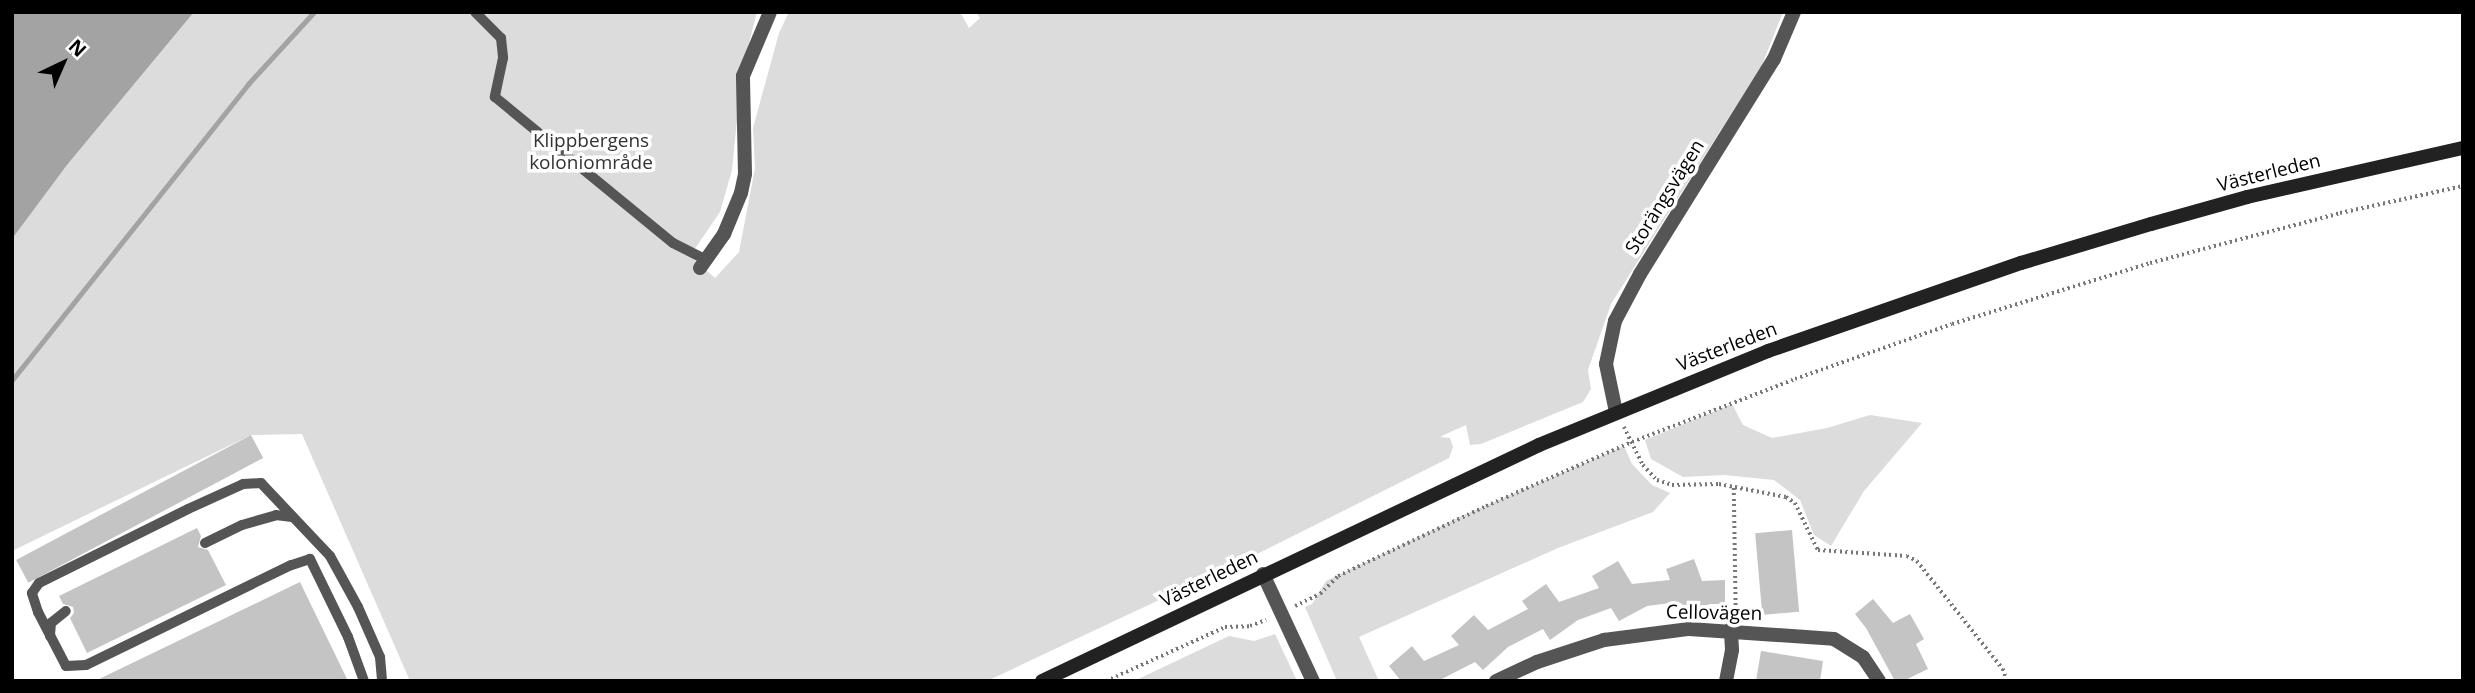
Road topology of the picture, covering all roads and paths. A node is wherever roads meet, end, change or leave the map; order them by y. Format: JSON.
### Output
{"nodes":[{"id":1,"x":475,"y":12,"type":"edge"},
{"id":2,"x":770,"y":12,"type":"edge"},
{"id":3,"x":1794,"y":12,"type":"edge"},
{"id":4,"x":2463,"y":148,"type":"edge"},
{"id":5,"x":2463,"y":186,"type":"edge"},
{"id":6,"x":703,"y":264,"type":"joint"},
{"id":7,"x":1616,"y":412,"type":"junction"},
{"id":8,"x":1632,"y":442,"type":"junction"},
{"id":9,"x":1734,"y":488,"type":"junction"},
{"id":10,"x":292,"y":517,"type":"junction"},
{"id":11,"x":205,"y":543,"type":"dead end"},
{"id":12,"x":1263,"y":575,"type":"junction"},
{"id":13,"x":66,"y":611,"type":"dead end"},
{"id":14,"x":1281,"y":612,"type":"junction"},
{"id":15,"x":1731,"y":629,"type":"junction"},
{"id":16,"x":50,"y":639,"type":"junction"},
{"id":17,"x":364,"y":681,"type":"edge"},
{"id":18,"x":382,"y":681,"type":"edge"},
{"id":19,"x":1042,"y":681,"type":"edge"},
{"id":20,"x":1106,"y":681,"type":"edge"},
{"id":21,"x":1313,"y":681,"type":"edge"},
{"id":22,"x":1496,"y":681,"type":"edge"},
{"id":23,"x":1726,"y":681,"type":"edge"},
{"id":24,"x":1879,"y":681,"type":"edge"},
{"id":25,"x":2007,"y":681,"type":"edge"}],
"edges":[{"from":1,"to":6,"type":"lane"},
{"from":2,"to":6,"type":"street"},
{"from":3,"to":7,"type":"street","name":"Storängsvägen"},
{"from":4,"to":7,"type":"main road","name":"Västerleden"},
{"from":5,"to":8,"type":"path"},
{"from":7,"to":8,"type":"path"},
{"from":7,"to":12,"type":"main road","name":"Västerleden"},
{"from":8,"to":9,"type":"path"},
{"from":8,"to":14,"type":"path"},
{"from":9,"to":15,"type":"path"},
{"from":9,"to":25,"type":"path"},
{"from":10,"to":11,"type":"lane"},
{"from":10,"to":16,"type":"lane"},
{"from":10,"to":18,"type":"lane"},
{"from":12,"to":14,"type":"street"},
{"from":12,"to":19,"type":"main road","name":"Västerleden"},
{"from":13,"to":16,"type":"lane"},
{"from":14,"to":20,"type":"path"},
{"from":14,"to":21,"type":"street"},
{"from":15,"to":22,"type":"street","name":"Cellovägen"},
{"from":15,"to":23,"type":"street"},
{"from":15,"to":24,"type":"street","name":"Cellovägen"},
{"from":16,"to":17,"type":"lane"}]}
